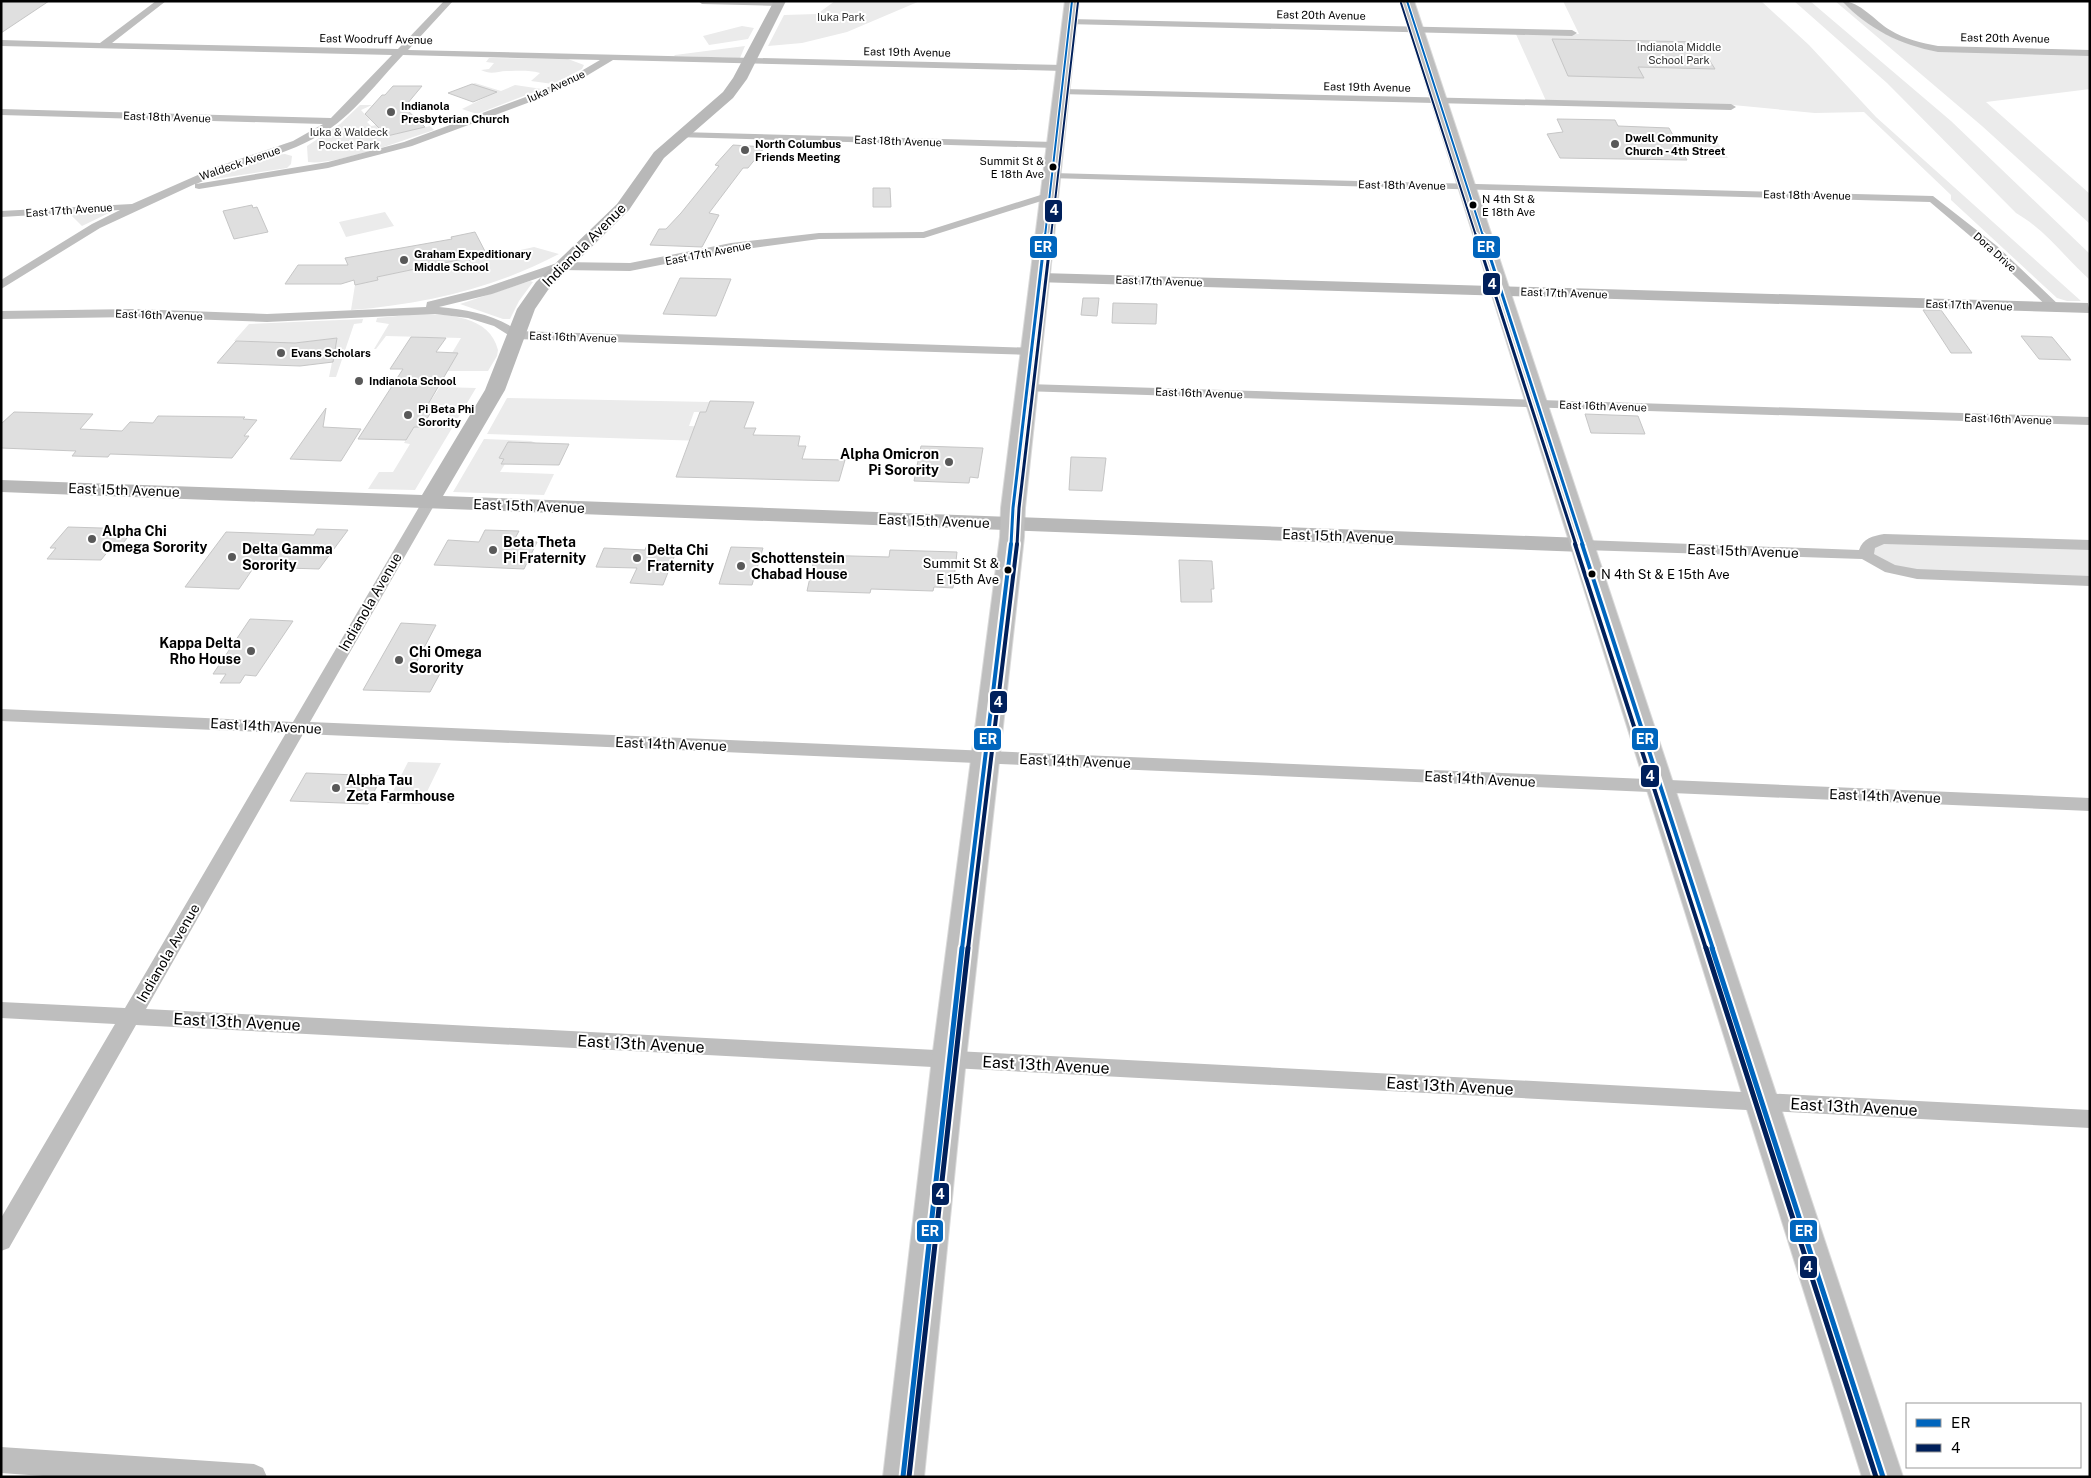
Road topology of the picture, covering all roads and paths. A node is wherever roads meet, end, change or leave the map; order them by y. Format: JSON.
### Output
{"nodes":[{"id":1,"x":162,"y":1,"type":"edge"},
{"id":2,"x":449,"y":1,"type":"edge"},
{"id":3,"x":702,"y":1,"type":"edge"},
{"id":4,"x":1407,"y":1,"type":"edge"},
{"id":5,"x":1846,"y":1,"type":"edge"},
{"id":6,"x":779,"y":2,"type":"edge"},
{"id":7,"x":1070,"y":11,"type":"edge"},
{"id":8,"x":1416,"y":30,"type":"junction"},
{"id":9,"x":1572,"y":33,"type":"dead end"},
{"id":10,"x":1,"y":43,"type":"edge"},
{"id":11,"x":103,"y":45,"type":"junction"},
{"id":12,"x":400,"y":52,"type":"junction"},
{"id":13,"x":2090,"y":53,"type":"edge"},
{"id":14,"x":752,"y":56,"type":"junction"},
{"id":15,"x":611,"y":57,"type":"junction"},
{"id":16,"x":1064,"y":68,"type":"junction"},
{"id":17,"x":1062,"y":92,"type":"junction"},
{"id":18,"x":1439,"y":101,"type":"junction"},
{"id":19,"x":1731,"y":108,"type":"dead end"},
{"id":20,"x":1,"y":112,"type":"edge"},
{"id":21,"x":334,"y":121,"type":"junction"},
{"id":22,"x":680,"y":136,"type":"junction"},
{"id":23,"x":297,"y":143,"type":"junction"},
{"id":24,"x":1055,"y":145,"type":"junction"},
{"id":25,"x":299,"y":171,"type":"junction"},
{"id":26,"x":1051,"y":186,"type":"junction"},
{"id":27,"x":1467,"y":187,"type":"junction"},
{"id":28,"x":155,"y":197,"type":"junction"},
{"id":29,"x":1933,"y":198,"type":"joint"},
{"id":30,"x":137,"y":206,"type":"junction"},
{"id":31,"x":1,"y":214,"type":"edge"},
{"id":32,"x":560,"y":266,"type":"junction"},
{"id":33,"x":1041,"y":278,"type":"junction"},
{"id":34,"x":1502,"y":291,"type":"junction"},
{"id":35,"x":4,"y":292,"type":"edge"},
{"id":36,"x":2055,"y":307,"type":"junction"},
{"id":37,"x":2088,"y":308,"type":"dead end"},
{"id":38,"x":397,"y":311,"type":"junction"},
{"id":39,"x":30,"y":314,"type":"junction"},
{"id":40,"x":1,"y":315,"type":"edge"},
{"id":41,"x":515,"y":335,"type":"junction"},
{"id":42,"x":1031,"y":351,"type":"junction"},
{"id":43,"x":1027,"y":388,"type":"junction"},
{"id":44,"x":1537,"y":404,"type":"junction"},
{"id":45,"x":2090,"y":421,"type":"edge"},
{"id":46,"x":1,"y":486,"type":"edge"},
{"id":47,"x":429,"y":502,"type":"junction"},
{"id":48,"x":1013,"y":524,"type":"junction"},
{"id":49,"x":1583,"y":545,"type":"junction"},
{"id":50,"x":2090,"y":546,"type":"edge"},
{"id":51,"x":1866,"y":555,"type":"junction"},
{"id":52,"x":2090,"y":581,"type":"edge"},
{"id":53,"x":1,"y":715,"type":"edge"},
{"id":54,"x":298,"y":727,"type":"junction"},
{"id":55,"x":986,"y":757,"type":"junction"},
{"id":56,"x":1661,"y":786,"type":"junction"},
{"id":57,"x":2090,"y":805,"type":"edge"},
{"id":58,"x":1,"y":1010,"type":"edge"},
{"id":59,"x":131,"y":1017,"type":"junction"},
{"id":60,"x":948,"y":1060,"type":"junction"},
{"id":61,"x":1763,"y":1102,"type":"junction"},
{"id":62,"x":2090,"y":1119,"type":"edge"},
{"id":63,"x":1,"y":1240,"type":"edge"},
{"id":64,"x":1,"y":1460,"type":"edge"},
{"id":65,"x":254,"y":1477,"type":"edge"},
{"id":66,"x":903,"y":1477,"type":"edge"},
{"id":67,"x":1883,"y":1477,"type":"edge"}],
"edges":[{"from":1,"to":11,"type":"street"},
{"from":2,"to":12,"type":"street","name":"Waldeck Avenue"},
{"from":3,"to":6,"type":"street"},
{"from":4,"to":8,"type":"main road"},
{"from":5,"to":13,"type":"street","name":"East 20th Avenue"},
{"from":6,"to":14,"type":"street","name":"Indianola Avenue"},
{"from":7,"to":8,"type":"street","name":"East 20th Avenue"},
{"from":7,"to":16,"type":"main road"},
{"from":8,"to":9,"type":"street","name":"East 20th Avenue"},
{"from":8,"to":18,"type":"main road"},
{"from":10,"to":11,"type":"street","name":"East Woodruff Avenue"},
{"from":11,"to":12,"type":"street","name":"East Woodruff Avenue"},
{"from":12,"to":15,"type":"street","name":"East Woodruff Avenue"},
{"from":12,"to":21,"type":"street","name":"Waldeck Avenue"},
{"from":14,"to":15,"type":"street","name":"East Woodruff Avenue"},
{"from":14,"to":16,"type":"street","name":"East 19th Avenue"},
{"from":14,"to":22,"type":"street","name":"Indianola Avenue"},
{"from":15,"to":25,"type":"street","name":"Iuka Avenue"},
{"from":16,"to":17,"type":"main road"},
{"from":17,"to":18,"type":"street","name":"East 19th Avenue"},
{"from":17,"to":24,"type":"main road"},
{"from":18,"to":19,"type":"street","name":"East 19th Avenue"},
{"from":18,"to":27,"type":"main road"},
{"from":20,"to":21,"type":"street","name":"East 18th Avenue"},
{"from":21,"to":23,"type":"street","name":"Waldeck Avenue"},
{"from":22,"to":24,"type":"street","name":"East 18th Avenue"},
{"from":22,"to":32,"type":"street","name":"Indianola Avenue"},
{"from":23,"to":25,"type":"street"},
{"from":23,"to":28,"type":"street","name":"Waldeck Avenue"},
{"from":24,"to":26,"type":"main road"},
{"from":25,"to":28,"type":"street","name":"Iuka Avenue"},
{"from":26,"to":27,"type":"street","name":"East 18th Avenue"},
{"from":26,"to":32,"type":"street","name":"East 17th Avenue"},
{"from":26,"to":33,"type":"main road"},
{"from":27,"to":29,"type":"street","name":"East 18th Avenue"},
{"from":27,"to":34,"type":"main road"},
{"from":28,"to":30,"type":"street","name":"Waldeck Avenue"},
{"from":29,"to":36,"type":"street","name":"Dora Drive"},
{"from":30,"to":31,"type":"street","name":"East 17th Avenue"},
{"from":30,"to":35,"type":"street","name":"Waldeck Avenue"},
{"from":32,"to":38,"type":"street","name":"East 17th Avenue"},
{"from":32,"to":41,"type":"street","name":"Indianola Avenue"},
{"from":33,"to":34,"type":"street","name":"East 17th Avenue"},
{"from":33,"to":42,"type":"main road"},
{"from":34,"to":36,"type":"street","name":"East 17th Avenue"},
{"from":34,"to":44,"type":"main road"},
{"from":35,"to":39,"type":"street","name":"East 16th Avenue"},
{"from":36,"to":37,"type":"street","name":"East 17th Avenue"},
{"from":38,"to":39,"type":"street","name":"East 16th Avenue"},
{"from":38,"to":41,"type":"street","name":"East 16th Avenue"},
{"from":39,"to":40,"type":"street","name":"East 16th Avenue"},
{"from":41,"to":42,"type":"street","name":"East 16th Avenue"},
{"from":41,"to":47,"type":"street","name":"Indianola Avenue"},
{"from":42,"to":43,"type":"main road"},
{"from":43,"to":44,"type":"street","name":"East 16th Avenue"},
{"from":43,"to":48,"type":"main road"},
{"from":44,"to":45,"type":"street","name":"East 16th Avenue"},
{"from":44,"to":49,"type":"main road"},
{"from":46,"to":47,"type":"street","name":"East 15th Avenue"},
{"from":47,"to":48,"type":"street","name":"East 15th Avenue"},
{"from":47,"to":54,"type":"street","name":"Indianola Avenue"},
{"from":48,"to":49,"type":"street","name":"East 15th Avenue"},
{"from":48,"to":55,"type":"main road"},
{"from":49,"to":51,"type":"street","name":"East 15th Avenue"},
{"from":49,"to":56,"type":"main road"},
{"from":50,"to":51,"type":"street"},
{"from":51,"to":52,"type":"street"},
{"from":53,"to":54,"type":"street","name":"East 14th Avenue"},
{"from":54,"to":55,"type":"street","name":"East 14th Avenue"},
{"from":54,"to":59,"type":"street","name":"Indianola Avenue"},
{"from":55,"to":56,"type":"street","name":"East 14th Avenue"},
{"from":55,"to":60,"type":"main road"},
{"from":56,"to":57,"type":"street","name":"East 14th Avenue"},
{"from":56,"to":61,"type":"main road"},
{"from":58,"to":59,"type":"street","name":"East 13th Avenue"},
{"from":59,"to":60,"type":"street","name":"East 13th Avenue"},
{"from":59,"to":63,"type":"street","name":"Indianola Avenue"},
{"from":60,"to":61,"type":"street","name":"East 13th Avenue"},
{"from":60,"to":66,"type":"main road"},
{"from":61,"to":62,"type":"street","name":"East 13th Avenue"},
{"from":61,"to":67,"type":"main road"},
{"from":64,"to":65,"type":"street"}]}
